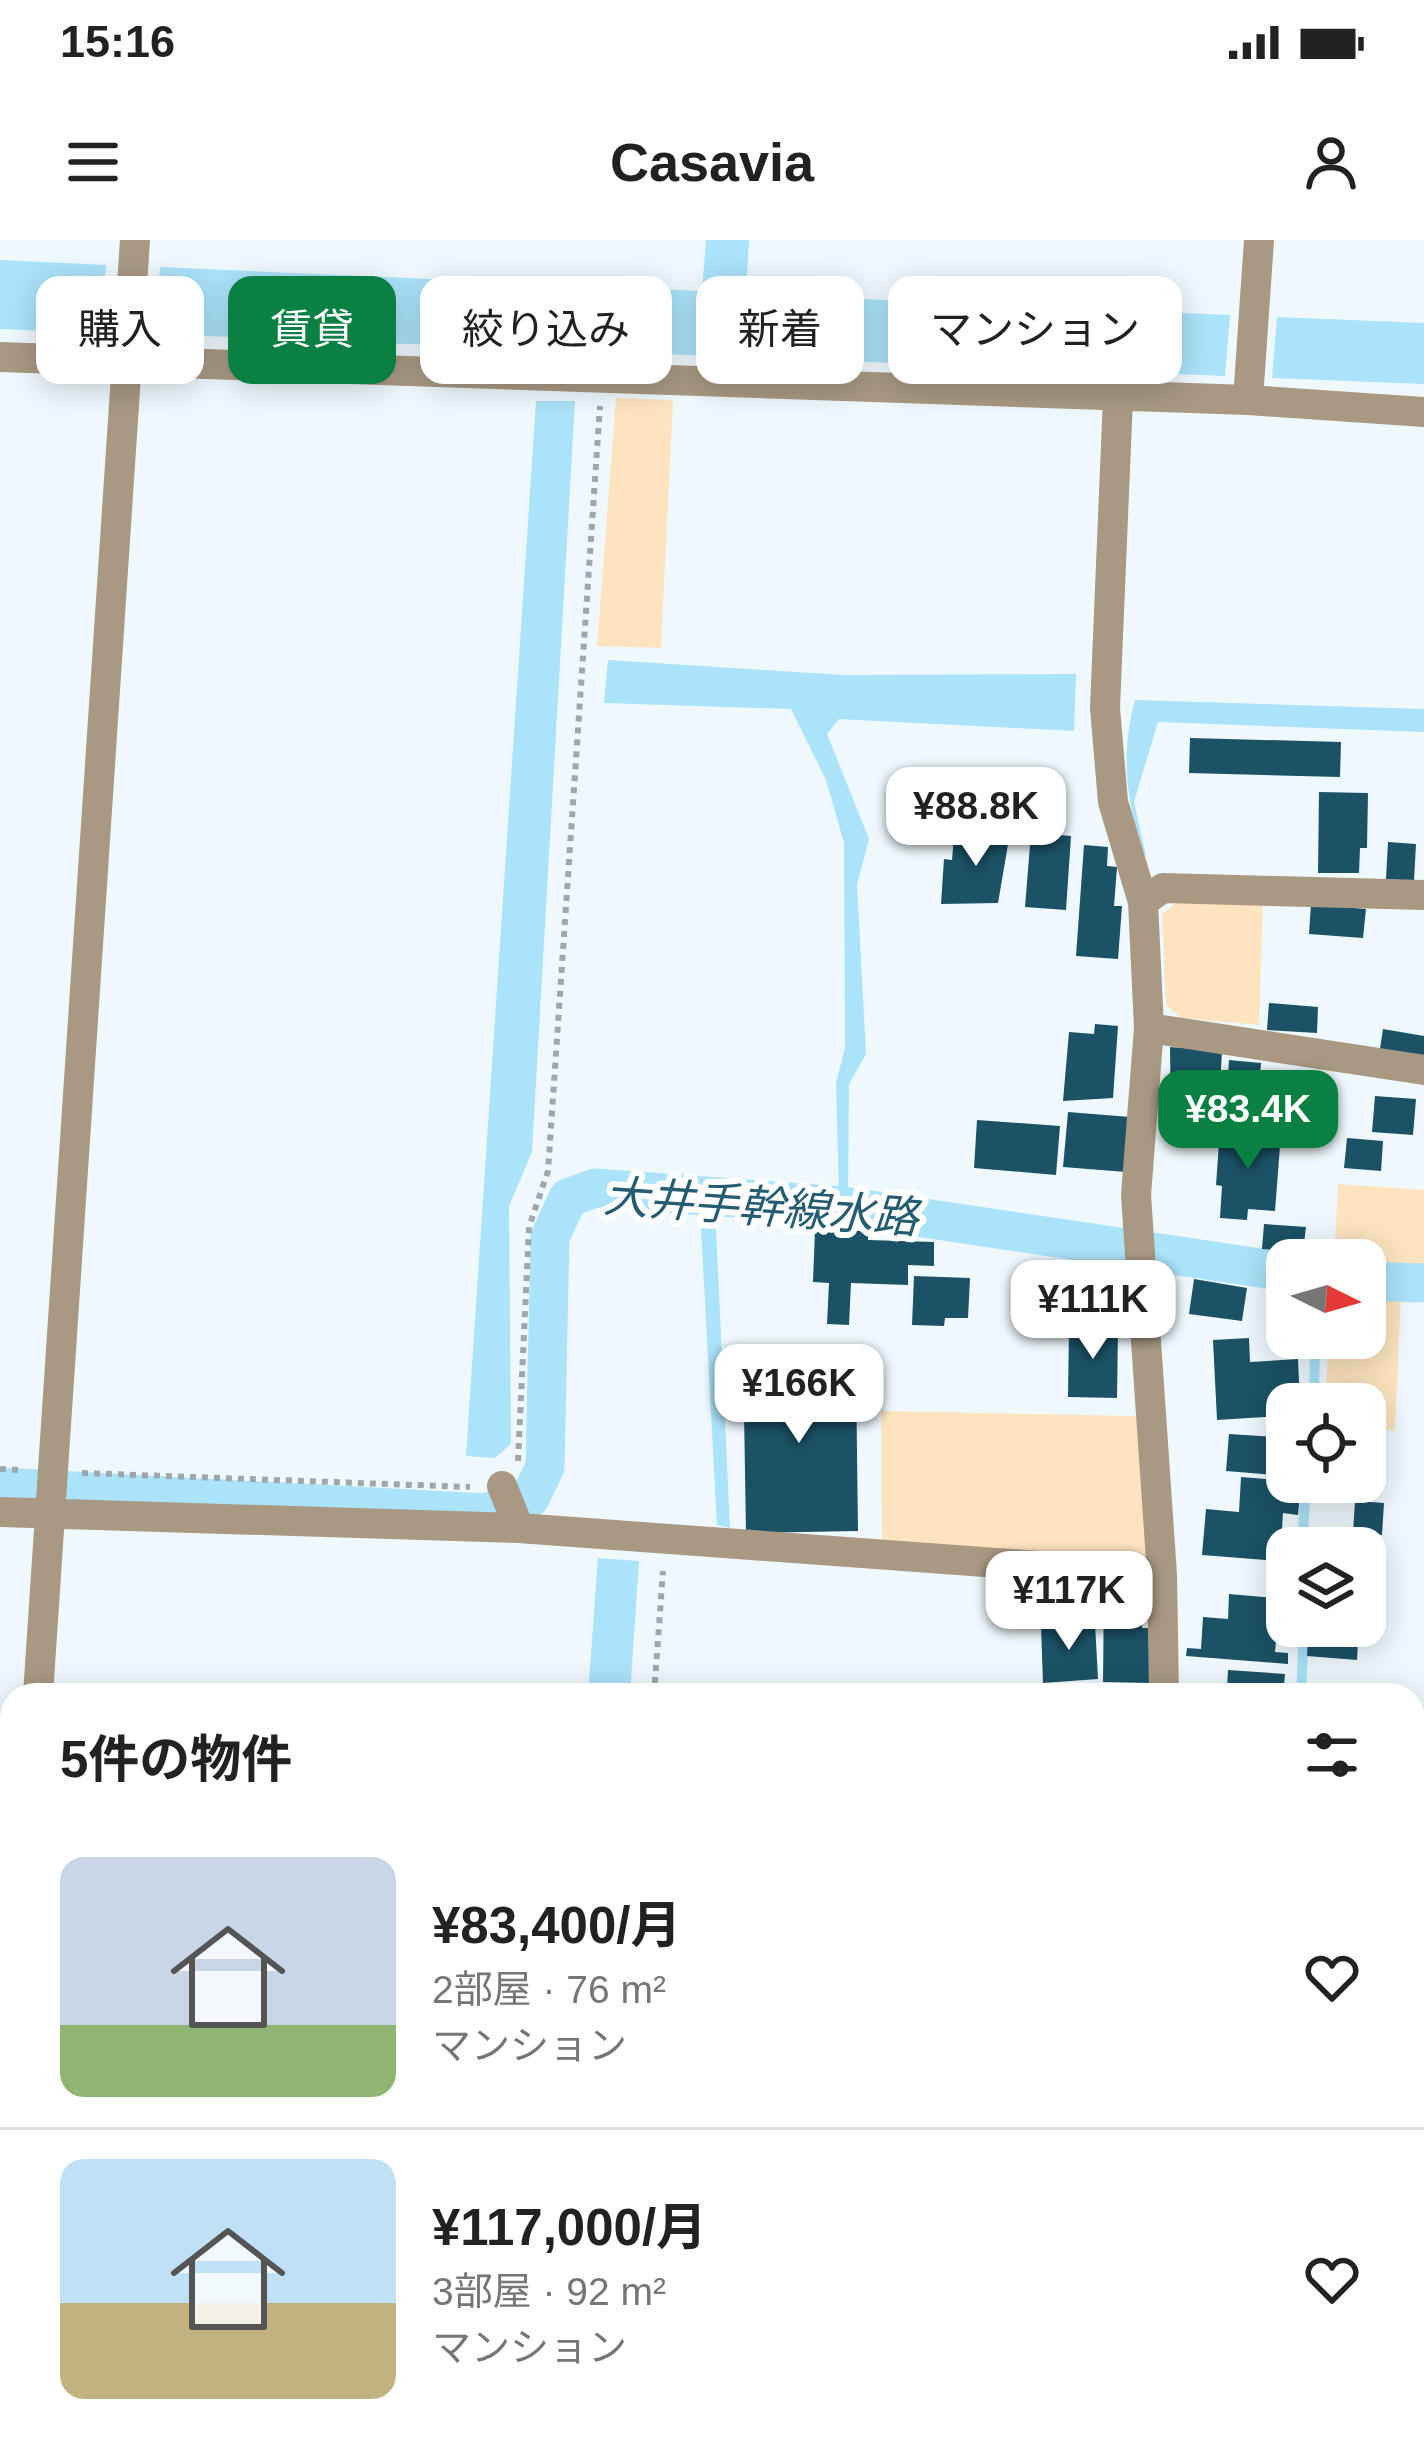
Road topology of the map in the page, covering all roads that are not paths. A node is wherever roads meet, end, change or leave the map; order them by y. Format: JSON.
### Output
{"nodes":[{"id":1,"x":135,"y":240,"type":"edge"},
{"id":2,"x":1259,"y":240,"type":"edge"},
{"id":3,"x":133,"y":276,"type":"edge"},
{"id":4,"x":0,"y":357,"type":"edge"},
{"id":5,"x":36,"y":358,"type":"edge"},
{"id":6,"x":204,"y":364,"type":"edge"},
{"id":7,"x":126,"y":384,"type":"edge"},
{"id":8,"x":1118,"y":398,"type":"junction"},
{"id":9,"x":1248,"y":400,"type":"junction"},
{"id":10,"x":1424,"y":412,"type":"edge"},
{"id":11,"x":1424,"y":895,"type":"edge"},
{"id":12,"x":1143,"y":902,"type":"junction"},
{"id":13,"x":1149,"y":1028,"type":"junction"},
{"id":14,"x":1424,"y":1070,"type":"edge"},
{"id":15,"x":502,"y":1486,"type":"road end"},
{"id":16,"x":0,"y":1512,"type":"edge"},
{"id":17,"x":50,"y":1514,"type":"junction"},
{"id":18,"x":519,"y":1528,"type":"junction"},
{"id":19,"x":1162,"y":1575,"type":"junction"},
{"id":20,"x":39,"y":1683,"type":"edge"},
{"id":21,"x":1164,"y":1683,"type":"edge"}],
"edges":[{"from":1,"to":3,"type":"street"},
{"from":2,"to":9,"type":"street"},
{"from":4,"to":5,"type":"street"},
{"from":6,"to":8,"type":"street"},
{"from":7,"to":17,"type":"street"},
{"from":8,"to":9,"type":"street"},
{"from":8,"to":12,"type":"street"},
{"from":9,"to":10,"type":"street"},
{"from":11,"to":12,"type":"street"},
{"from":12,"to":13,"type":"street"},
{"from":13,"to":14,"type":"street"},
{"from":13,"to":19,"type":"street"},
{"from":15,"to":18,"type":"street"},
{"from":16,"to":17,"type":"street"},
{"from":17,"to":18,"type":"street"},
{"from":17,"to":20,"type":"street"},
{"from":18,"to":19,"type":"street"},
{"from":19,"to":21,"type":"street"}]}
